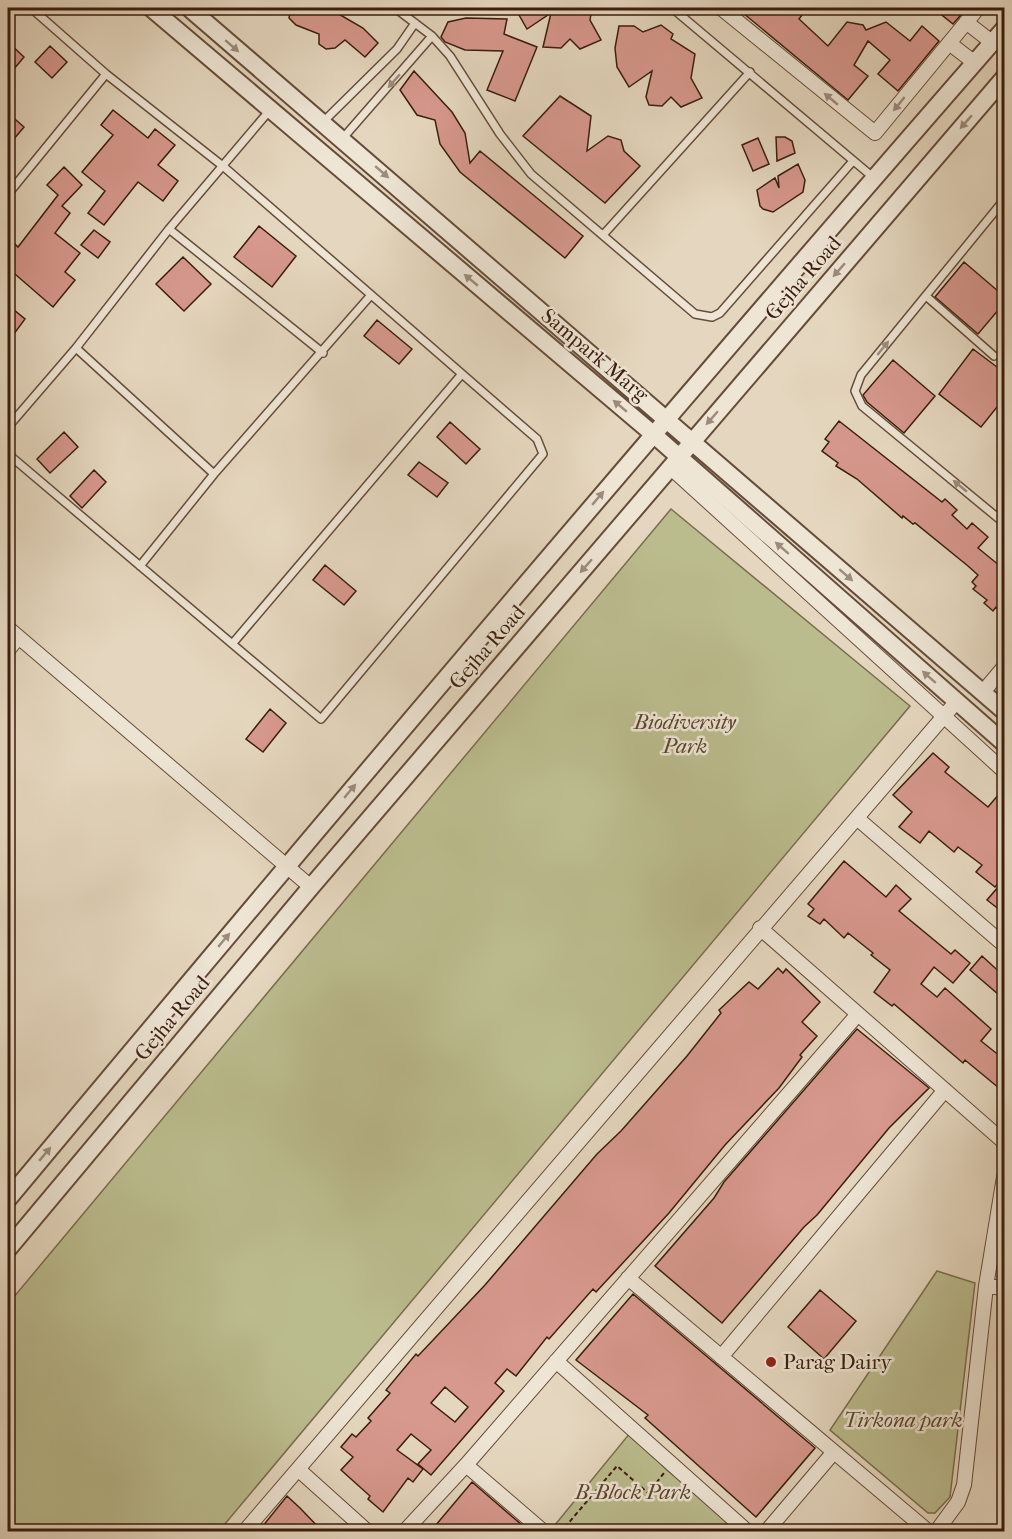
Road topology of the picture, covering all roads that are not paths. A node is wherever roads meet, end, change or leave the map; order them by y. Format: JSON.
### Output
{"nodes":[{"id":1,"x":31,"y":8,"type":"edge"},
{"id":2,"x":151,"y":8,"type":"edge"},
{"id":3,"x":189,"y":8,"type":"edge"},
{"id":4,"x":395,"y":8,"type":"edge"},
{"id":5,"x":672,"y":8,"type":"edge"},
{"id":6,"x":721,"y":8,"type":"edge"},
{"id":7,"x":978,"y":8,"type":"edge"},
{"id":8,"x":966,"y":22,"type":"junction"},
{"id":9,"x":415,"y":23,"type":"junction"},
{"id":10,"x":1005,"y":29,"type":"edge"},
{"id":11,"x":432,"y":36,"type":"junction"},
{"id":12,"x":949,"y":43,"type":"junction"},
{"id":13,"x":993,"y":43,"type":"junction"},
{"id":14,"x":975,"y":63,"type":"junction"},
{"id":15,"x":750,"y":72,"type":"junction"},
{"id":16,"x":106,"y":74,"type":"junction"},
{"id":17,"x":1005,"y":78,"type":"edge"},
{"id":18,"x":271,"y":110,"type":"junction"},
{"id":19,"x":323,"y":122,"type":"junction"},
{"id":20,"x":343,"y":138,"type":"junction"},
{"id":21,"x":853,"y":161,"type":"junction"},
{"id":22,"x":224,"y":167,"type":"junction"},
{"id":23,"x":875,"y":178,"type":"junction"},
{"id":24,"x":8,"y":194,"type":"edge"},
{"id":25,"x":1005,"y":200,"type":"edge"},
{"id":26,"x":997,"y":208,"type":"junction"},
{"id":27,"x":1005,"y":214,"type":"edge"},
{"id":28,"x":168,"y":229,"type":"junction"},
{"id":29,"x":603,"y":235,"type":"junction"},
{"id":30,"x":371,"y":295,"type":"junction"},
{"id":31,"x":926,"y":296,"type":"junction"},
{"id":32,"x":76,"y":348,"type":"junction"},
{"id":33,"x":323,"y":352,"type":"junction"},
{"id":34,"x":994,"y":356,"type":"dead end"},
{"id":35,"x":461,"y":375,"type":"junction"},
{"id":36,"x":666,"y":418,"type":"junction"},
{"id":37,"x":8,"y":427,"type":"edge"},
{"id":38,"x":653,"y":434,"type":"junction"},
{"id":39,"x":692,"y":441,"type":"junction"},
{"id":40,"x":8,"y":454,"type":"edge"},
{"id":41,"x":675,"y":462,"type":"junction"},
{"id":42,"x":214,"y":474,"type":"junction"},
{"id":43,"x":1005,"y":523,"type":"edge"},
{"id":44,"x":140,"y":566,"type":"junction"},
{"id":45,"x":13,"y":633,"type":"edge"},
{"id":46,"x":233,"y":643,"type":"junction"},
{"id":47,"x":8,"y":650,"type":"edge"},
{"id":48,"x":1005,"y":667,"type":"edge"},
{"id":49,"x":982,"y":692,"type":"junction"},
{"id":50,"x":957,"y":701,"type":"junction"},
{"id":51,"x":1005,"y":711,"type":"edge"},
{"id":52,"x":945,"y":717,"type":"junction"},
{"id":53,"x":1005,"y":743,"type":"edge"},
{"id":54,"x":1005,"y":771,"type":"edge"},
{"id":55,"x":858,"y":819,"type":"junction"},
{"id":56,"x":286,"y":865,"type":"junction"},
{"id":57,"x":311,"y":887,"type":"junction"},
{"id":58,"x":760,"y":928,"type":"junction"},
{"id":59,"x":1005,"y":945,"type":"edge"},
{"id":60,"x":858,"y":1014,"type":"junction"},
{"id":61,"x":945,"y":1090,"type":"junction"},
{"id":62,"x":1005,"y":1142,"type":"edge"},
{"id":63,"x":1005,"y":1177,"type":"edge"},
{"id":64,"x":8,"y":1199,"type":"edge"},
{"id":65,"x":8,"y":1249,"type":"edge"},
{"id":66,"x":628,"y":1278,"type":"junction"},
{"id":67,"x":986,"y":1286,"type":"junction"},
{"id":68,"x":1005,"y":1288,"type":"edge"},
{"id":69,"x":721,"y":1357,"type":"junction"},
{"id":70,"x":556,"y":1361,"type":"junction"},
{"id":71,"x":833,"y":1453,"type":"junction"},
{"id":72,"x":466,"y":1465,"type":"junction"},
{"id":73,"x":299,"y":1470,"type":"junction"},
{"id":74,"x":244,"y":1532,"type":"edge"},
{"id":75,"x":368,"y":1532,"type":"edge"},
{"id":76,"x":404,"y":1532,"type":"edge"},
{"id":77,"x":544,"y":1532,"type":"edge"},
{"id":78,"x":748,"y":1532,"type":"edge"},
{"id":79,"x":766,"y":1532,"type":"edge"},
{"id":80,"x":929,"y":1532,"type":"edge"},
{"id":81,"x":936,"y":1532,"type":"edge"}],
"edges":[{"from":1,"to":16,"type":"lane"},
{"from":2,"to":18,"type":"street","name":"Sampark Marg"},
{"from":3,"to":19,"type":"street","name":"Sampark Marg","one_way":true},
{"from":4,"to":9,"type":"lane"},
{"from":5,"to":15,"type":"lane"},
{"from":12,"to":6,"type":"street","one_way":true},
{"from":7,"to":8,"type":"street"},
{"from":8,"to":12,"type":"street"},
{"from":8,"to":13,"type":"street"},
{"from":9,"to":11,"type":"lane"},
{"from":9,"to":19,"type":"lane"},
{"from":10,"to":13,"type":"street","name":"Gejha Road"},
{"from":11,"to":20,"type":"lane","one_way":true},
{"from":11,"to":29,"type":"lane"},
{"from":12,"to":14,"type":"street"},
{"from":13,"to":14,"type":"street","name":"Gejha Road"},
{"from":14,"to":23,"type":"street","name":"Gejha Road"},
{"from":15,"to":21,"type":"lane"},
{"from":15,"to":29,"type":"lane"},
{"from":16,"to":22,"type":"lane"},
{"from":16,"to":24,"type":"lane"},
{"from":17,"to":39,"type":"street","name":"Gejha Road","one_way":true},
{"from":18,"to":22,"type":"lane"},
{"from":38,"to":18,"type":"street","name":"Sampark Marg","one_way":true},
{"from":19,"to":20,"type":"street","name":"Sampark Marg"},
{"from":20,"to":36,"type":"street","name":"Sampark Marg","one_way":true},
{"from":21,"to":23,"type":"lane"},
{"from":21,"to":29,"type":"lane"},
{"from":22,"to":28,"type":"lane"},
{"from":22,"to":30,"type":"lane"},
{"from":23,"to":36,"type":"street","name":"Gejha Road"},
{"from":25,"to":26,"type":"lane"},
{"from":26,"to":27,"type":"lane"},
{"from":26,"to":31,"type":"lane"},
{"from":28,"to":32,"type":"lane"},
{"from":28,"to":33,"type":"lane"},
{"from":30,"to":33,"type":"lane"},
{"from":30,"to":35,"type":"lane"},
{"from":31,"to":34,"type":"lane"},
{"from":43,"to":31,"type":"lane","one_way":true},
{"from":32,"to":37,"type":"lane"},
{"from":32,"to":42,"type":"lane"},
{"from":33,"to":42,"type":"lane"},
{"from":35,"to":46,"type":"lane"},
{"from":35,"to":46,"type":"lane"},
{"from":36,"to":38,"type":"street","name":"Gejha Road"},
{"from":36,"to":39,"type":"street","name":"Sampark Marg"},
{"from":38,"to":41,"type":"street","name":"Sampark Marg"},
{"from":56,"to":38,"type":"street","name":"Gejha Road","one_way":true},
{"from":39,"to":41,"type":"street","name":"Gejha Road"},
{"from":39,"to":49,"type":"street","name":"Sampark Marg","one_way":true},
{"from":40,"to":44,"type":"lane"},
{"from":50,"to":41,"type":"street","name":"Sampark Marg","one_way":true},
{"from":41,"to":52,"type":"street"},
{"from":41,"to":57,"type":"street","name":"Gejha Road","one_way":true},
{"from":42,"to":44,"type":"lane"},
{"from":44,"to":46,"type":"lane"},
{"from":45,"to":47,"type":"street"},
{"from":45,"to":56,"type":"street"},
{"from":48,"to":49,"type":"street"},
{"from":49,"to":51,"type":"street","name":"Sampark Marg"},
{"from":50,"to":52,"type":"street"},
{"from":50,"to":53,"type":"street","name":"Sampark Marg"},
{"from":52,"to":54,"type":"street"},
{"from":52,"to":55,"type":"street"},
{"from":55,"to":58,"type":"street"},
{"from":55,"to":59,"type":"street"},
{"from":56,"to":57,"type":"street"},
{"from":64,"to":56,"type":"street","name":"Gejha Road","one_way":true},
{"from":57,"to":65,"type":"street","name":"Gejha Road"},
{"from":58,"to":60,"type":"street"},
{"from":58,"to":73,"type":"street"},
{"from":60,"to":61,"type":"street"},
{"from":60,"to":66,"type":"street"},
{"from":61,"to":62,"type":"street"},
{"from":61,"to":69,"type":"street"},
{"from":63,"to":67,"type":"street"},
{"from":66,"to":69,"type":"street"},
{"from":66,"to":70,"type":"street"},
{"from":67,"to":68,"type":"street"},
{"from":67,"to":81,"type":"street"},
{"from":69,"to":71,"type":"street"},
{"from":70,"to":72,"type":"street"},
{"from":70,"to":78,"type":"street"},
{"from":71,"to":79,"type":"street"},
{"from":71,"to":80,"type":"street"},
{"from":72,"to":76,"type":"street"},
{"from":72,"to":77,"type":"street"},
{"from":73,"to":74,"type":"street"},
{"from":73,"to":75,"type":"street"}]}
